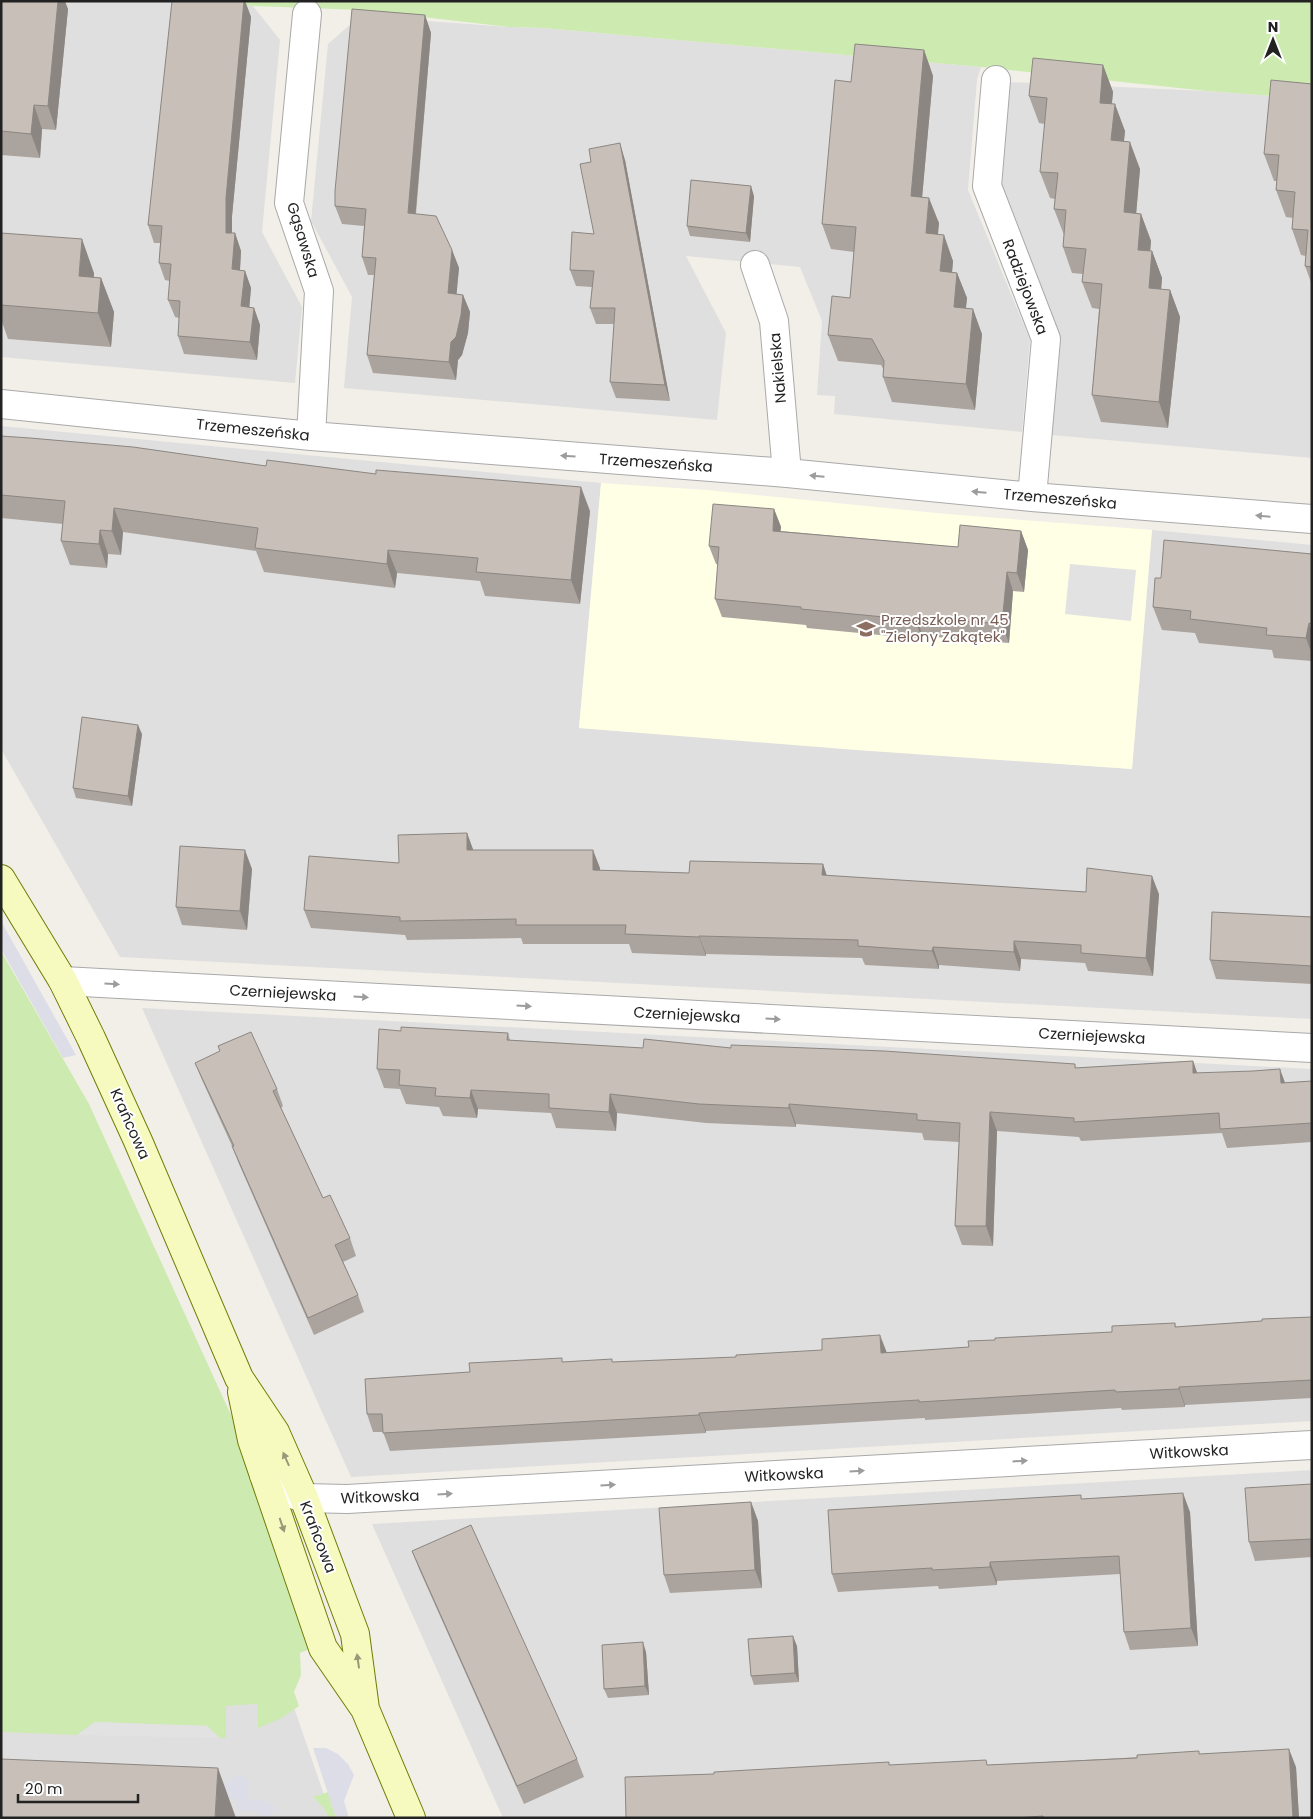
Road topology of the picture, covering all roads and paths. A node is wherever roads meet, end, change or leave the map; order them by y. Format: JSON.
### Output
{"nodes":[{"id":1,"x":307,"y":14,"type":"dead end"},
{"id":2,"x":996,"y":80,"type":"dead end"},
{"id":3,"x":755,"y":265,"type":"dead end"},
{"id":4,"x":1,"y":404,"type":"edge"},
{"id":5,"x":311,"y":436,"type":"junction"},
{"id":6,"x":787,"y":474,"type":"junction"},
{"id":7,"x":1032,"y":497,"type":"junction"},
{"id":8,"x":1312,"y":519,"type":"edge"},
{"id":9,"x":1,"y":879,"type":"edge"},
{"id":10,"x":63,"y":982,"type":"junction"},
{"id":11,"x":1312,"y":1048,"type":"edge"},
{"id":12,"x":239,"y":1378,"type":"junction"},
{"id":13,"x":1312,"y":1445,"type":"edge"},
{"id":14,"x":264,"y":1475,"type":"junction"},
{"id":15,"x":304,"y":1498,"type":"junction"},
{"id":16,"x":365,"y":1709,"type":"junction"},
{"id":17,"x":411,"y":1818,"type":"edge"}],
"edges":[{"from":1,"to":5,"type":"street","name":"Gąsawska"},
{"from":2,"to":7,"type":"street","name":"Radziejowska"},
{"from":3,"to":6,"type":"street","name":"Nakielska"},
{"from":4,"to":5,"type":"street","name":"Trzemeszeńska"},
{"from":6,"to":5,"type":"street","name":"Trzemeszeńska","one_way":true},
{"from":7,"to":6,"type":"street","name":"Trzemeszeńska","one_way":true},
{"from":8,"to":7,"type":"street","name":"Trzemeszeńska","one_way":true},
{"from":9,"to":10,"type":"street","name":"Krańcowa"},
{"from":10,"to":11,"type":"street","name":"Czerniejewska","one_way":true},
{"from":10,"to":12,"type":"street","name":"Krańcowa"},
{"from":12,"to":14,"type":"street","name":"Krańcowa"},
{"from":15,"to":12,"type":"street","name":"Krańcowa","one_way":true},
{"from":15,"to":13,"type":"street","name":"Witkowska","one_way":true},
{"from":14,"to":15,"type":"street","name":"Witkowska"},
{"from":14,"to":16,"type":"street","name":"Krańcowa","one_way":true},
{"from":16,"to":15,"type":"street","name":"Krańcowa","one_way":true},
{"from":16,"to":17,"type":"street","name":"Krańcowa"}]}
